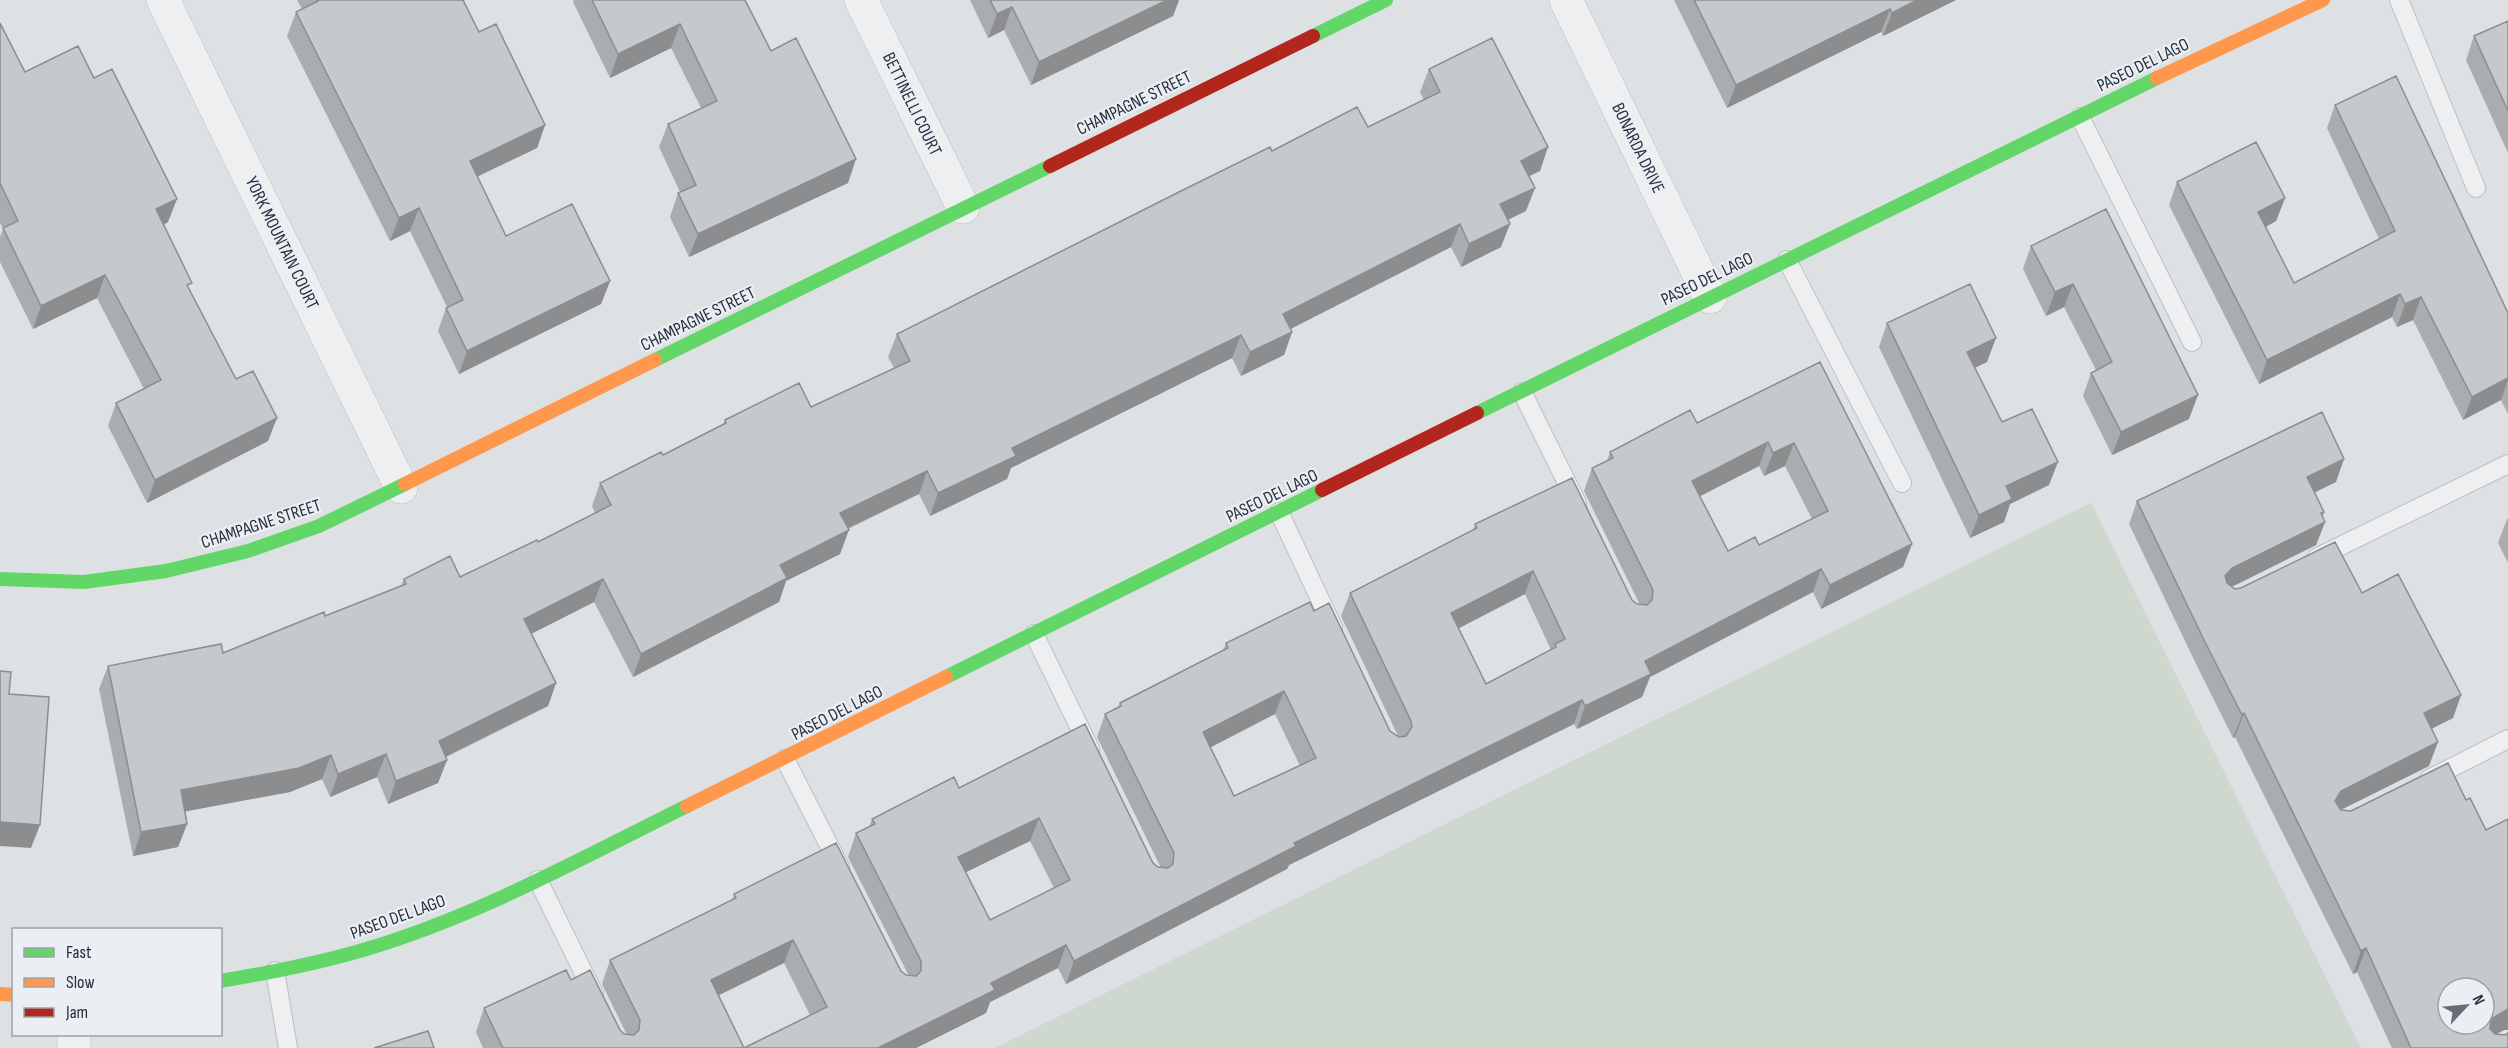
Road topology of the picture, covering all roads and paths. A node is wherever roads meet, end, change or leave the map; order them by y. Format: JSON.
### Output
{"nodes":[{"id":1,"x":163,"y":0,"type":"edge"},
{"id":2,"x":861,"y":0,"type":"edge"},
{"id":3,"x":1386,"y":0,"type":"edge"},
{"id":4,"x":1566,"y":0,"type":"edge"},
{"id":5,"x":2323,"y":0,"type":"edge"},
{"id":6,"x":2399,"y":0,"type":"edge"},
{"id":7,"x":2079,"y":117,"type":"junction"},
{"id":8,"x":2476,"y":188,"type":"dead end"},
{"id":9,"x":963,"y":207,"type":"junction"},
{"id":10,"x":1788,"y":260,"type":"junction"},
{"id":11,"x":1710,"y":297,"type":"junction"},
{"id":12,"x":2192,"y":342,"type":"dead end"},
{"id":13,"x":1522,"y":392,"type":"junction"},
{"id":14,"x":2508,"y":464,"type":"edge"},
{"id":15,"x":1902,"y":483,"type":"dead end"},
{"id":16,"x":401,"y":487,"type":"junction"},
{"id":17,"x":1279,"y":512,"type":"junction"},
{"id":18,"x":1583,"y":515,"type":"edge"},
{"id":19,"x":2304,"y":564,"type":"edge"},
{"id":20,"x":0,"y":579,"type":"edge"},
{"id":21,"x":1034,"y":634,"type":"junction"},
{"id":22,"x":1340,"y":642,"type":"edge"},
{"id":23,"x":2508,"y":739,"type":"edge"},
{"id":24,"x":785,"y":759,"type":"junction"},
{"id":25,"x":1097,"y":763,"type":"edge"},
{"id":26,"x":2412,"y":787,"type":"edge"},
{"id":27,"x":538,"y":880,"type":"junction"},
{"id":28,"x":849,"y":884,"type":"edge"},
{"id":29,"x":275,"y":971,"type":"junction"},
{"id":30,"x":222,"y":981,"type":"edge"},
{"id":31,"x":600,"y":1006,"type":"edge"},
{"id":32,"x":288,"y":1048,"type":"edge"}],
"edges":[{"from":1,"to":16,"type":"street","name":"YORK MOUNTAIN COURT"},
{"from":2,"to":9,"type":"street","name":"BETTINELLI COURT"},
{"from":3,"to":9,"type":"street","name":"CHAMPAGNE STREET"},
{"from":4,"to":11,"type":"street","name":"BONARDA DRIVE"},
{"from":5,"to":7,"type":"street","name":"PASEO DEL LAGO"},
{"from":6,"to":8,"type":"lane"},
{"from":7,"to":10,"type":"street","name":"PASEO DEL LAGO"},
{"from":7,"to":12,"type":"lane"},
{"from":9,"to":16,"type":"street","name":"CHAMPAGNE STREET"},
{"from":10,"to":11,"type":"street","name":"PASEO DEL LAGO"},
{"from":10,"to":15,"type":"lane"},
{"from":11,"to":13,"type":"street","name":"PASEO DEL LAGO"},
{"from":13,"to":17,"type":"street","name":"PASEO DEL LAGO"},
{"from":13,"to":18,"type":"lane"},
{"from":14,"to":19,"type":"lane"},
{"from":16,"to":20,"type":"street","name":"CHAMPAGNE STREET"},
{"from":17,"to":21,"type":"street","name":"PASEO DEL LAGO"},
{"from":17,"to":22,"type":"lane"},
{"from":21,"to":24,"type":"street","name":"PASEO DEL LAGO"},
{"from":21,"to":25,"type":"lane"},
{"from":23,"to":26,"type":"lane"},
{"from":24,"to":27,"type":"street","name":"PASEO DEL LAGO"},
{"from":24,"to":28,"type":"lane"},
{"from":27,"to":29,"type":"street","name":"PASEO DEL LAGO"},
{"from":27,"to":31,"type":"lane"},
{"from":29,"to":30,"type":"street","name":"PASEO DEL LAGO"},
{"from":29,"to":32,"type":"lane"}]}
